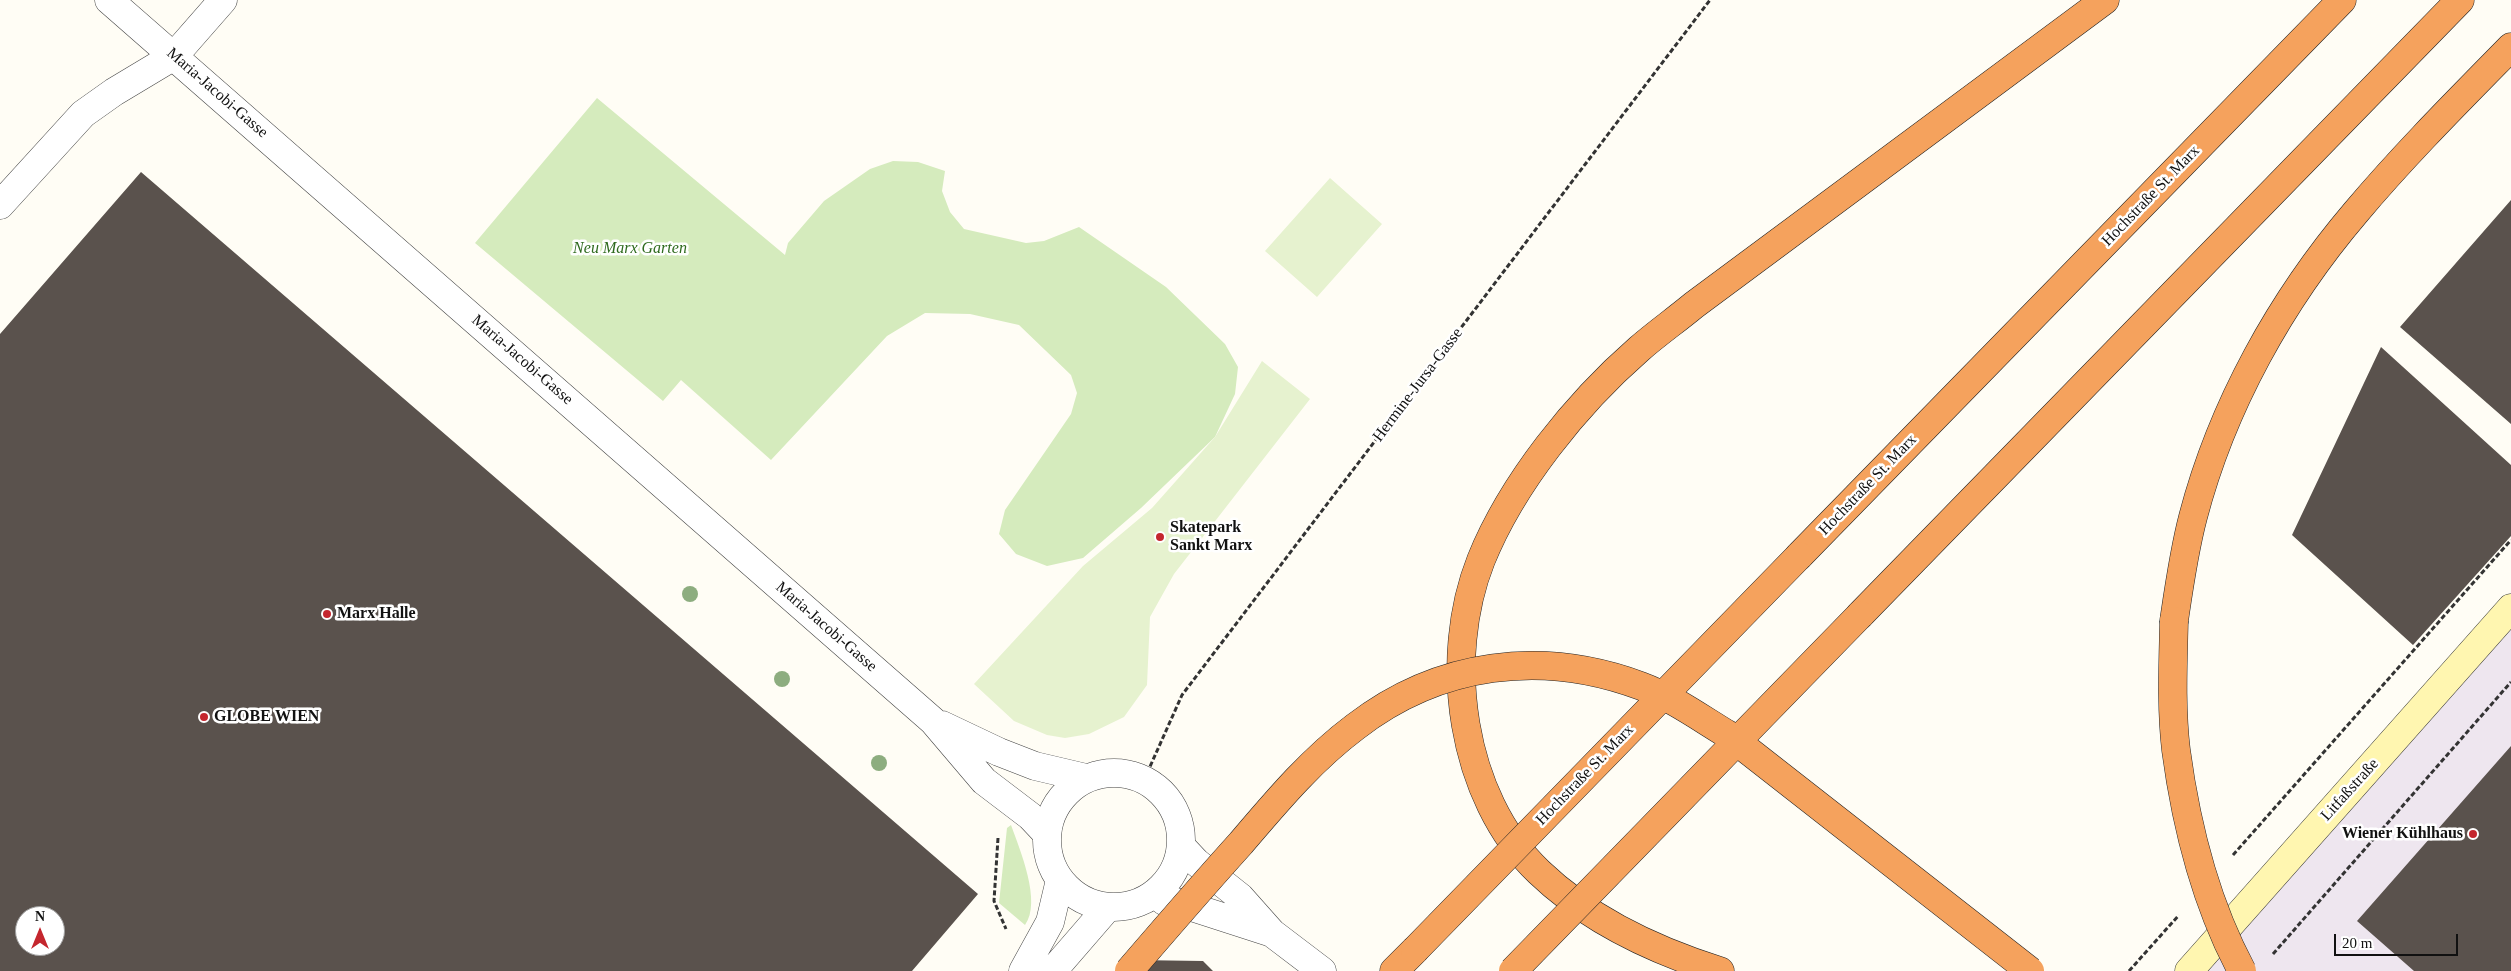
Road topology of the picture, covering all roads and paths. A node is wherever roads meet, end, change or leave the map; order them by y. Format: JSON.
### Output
{"nodes":[{"id":1,"x":109,"y":0,"type":"edge"},
{"id":2,"x":223,"y":0,"type":"edge"},
{"id":3,"x":1710,"y":0,"type":"edge"},
{"id":4,"x":2105,"y":0,"type":"edge"},
{"id":5,"x":2342,"y":0,"type":"edge"},
{"id":6,"x":2460,"y":0,"type":"edge"},
{"id":7,"x":2511,"y":47,"type":"edge"},
{"id":8,"x":174,"y":56,"type":"junction"},
{"id":9,"x":0,"y":205,"type":"edge"},
{"id":10,"x":2511,"y":540,"type":"edge"},
{"id":11,"x":2511,"y":608,"type":"edge"},
{"id":12,"x":2511,"y":682,"type":"edge"},
{"id":13,"x":933,"y":721,"type":"junction"},
{"id":14,"x":1086,"y":778,"type":"junction"},
{"id":15,"x":1144,"y":780,"type":"junction"},
{"id":16,"x":999,"y":833,"type":"dead end"},
{"id":17,"x":1046,"y":834,"type":"junction"},
{"id":18,"x":1181,"y":846,"type":"junction"},
{"id":19,"x":2229,"y":860,"type":"dead end"},
{"id":20,"x":1060,"y":880,"type":"junction"},
{"id":21,"x":1143,"y":900,"type":"junction"},
{"id":22,"x":1108,"y":906,"type":"junction"},
{"id":23,"x":2182,"y":912,"type":"dead end"},
{"id":24,"x":1272,"y":933,"type":"junction"},
{"id":25,"x":2270,"y":957,"type":"dead end"},
{"id":26,"x":1029,"y":960,"type":"edge"},
{"id":27,"x":1050,"y":971,"type":"edge"},
{"id":28,"x":1129,"y":971,"type":"edge"},
{"id":29,"x":1322,"y":971,"type":"edge"},
{"id":30,"x":1394,"y":971,"type":"edge"},
{"id":31,"x":1513,"y":971,"type":"edge"},
{"id":32,"x":1720,"y":971,"type":"edge"},
{"id":33,"x":2030,"y":971,"type":"edge"},
{"id":34,"x":2129,"y":971,"type":"edge"},
{"id":35,"x":2189,"y":971,"type":"edge"},
{"id":36,"x":2242,"y":971,"type":"edge"}],
"edges":[{"from":1,"to":8,"type":"street","name":"Maria-Jacobi-Gasse"},
{"from":2,"to":8,"type":"street"},
{"from":3,"to":15,"type":"path","name":"Hermine-Jursa-Gasse"},
{"from":4,"to":32,"type":"highway"},
{"from":5,"to":30,"type":"highway","name":"Hochstraße St. Marx","bridge":true},
{"from":6,"to":31,"type":"highway","bridge":true},
{"from":7,"to":36,"type":"highway","bridge":true},
{"from":8,"to":9,"type":"street"},
{"from":8,"to":13,"type":"street","name":"Maria-Jacobi-Gasse"},
{"from":10,"to":19,"type":"path"},
{"from":11,"to":35,"type":"main road","name":"Litfaßstraße"},
{"from":12,"to":25,"type":"path"},
{"from":13,"to":14,"type":"street","name":"Maria-Jacobi-Gasse"},
{"from":13,"to":17,"type":"street","name":"Maria-Jacobi-Gasse"},
{"from":14,"to":15,"type":"street"},
{"from":14,"to":17,"type":"street"},
{"from":15,"to":18,"type":"street"},
{"from":16,"to":26,"type":"path"},
{"from":17,"to":20,"type":"street"},
{"from":18,"to":21,"type":"street"},
{"from":18,"to":24,"type":"street"},
{"from":20,"to":22,"type":"street"},
{"from":20,"to":26,"type":"street"},
{"from":21,"to":22,"type":"street"},
{"from":21,"to":24,"type":"street"},
{"from":22,"to":27,"type":"street"},
{"from":23,"to":34,"type":"path"},
{"from":24,"to":29,"type":"street"},
{"from":28,"to":33,"type":"highway","bridge":true}]}
